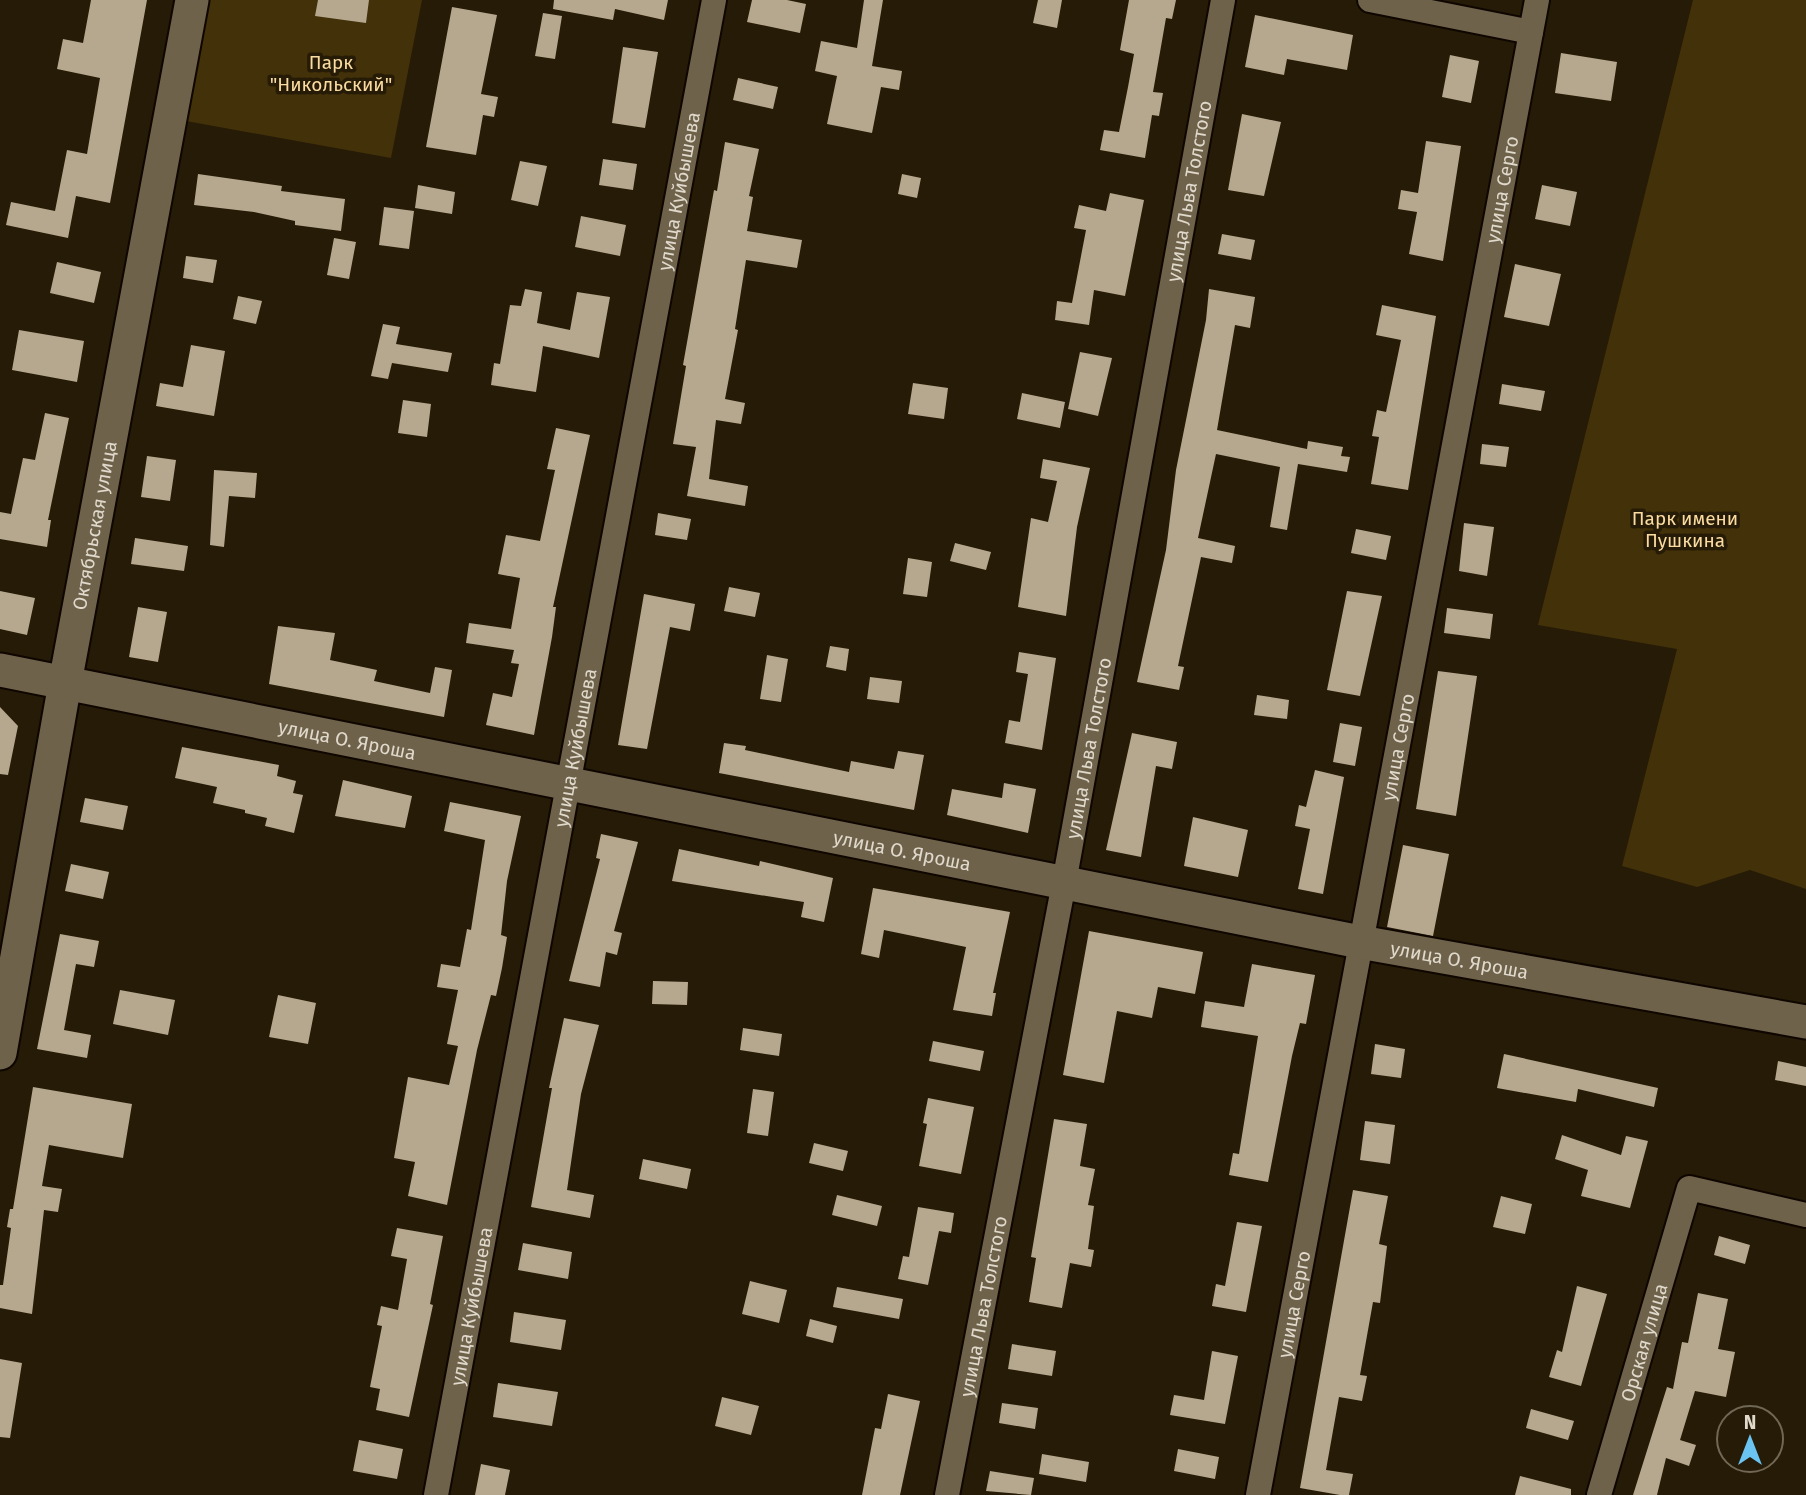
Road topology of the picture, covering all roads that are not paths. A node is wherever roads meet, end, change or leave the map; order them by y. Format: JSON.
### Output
{"nodes":[{"id":1,"x":192,"y":0,"type":"edge"},
{"id":2,"x":714,"y":0,"type":"edge"},
{"id":3,"x":1223,"y":0,"type":"edge"},
{"id":4,"x":1370,"y":0,"type":"edge"},
{"id":5,"x":1537,"y":0,"type":"edge"},
{"id":6,"x":1531,"y":32,"type":"junction"},
{"id":7,"x":0,"y":670,"type":"edge"},
{"id":8,"x":65,"y":683,"type":"junction"},
{"id":9,"x":571,"y":784,"type":"junction"},
{"id":10,"x":1064,"y":883,"type":"junction"},
{"id":11,"x":1360,"y":943,"type":"junction"},
{"id":12,"x":1806,"y":1022,"type":"edge"},
{"id":13,"x":0,"y":1054,"type":"edge"},
{"id":14,"x":1806,"y":1215,"type":"edge"},
{"id":15,"x":436,"y":1495,"type":"edge"},
{"id":16,"x":947,"y":1495,"type":"edge"},
{"id":17,"x":1258,"y":1495,"type":"edge"},
{"id":18,"x":1599,"y":1495,"type":"edge"}],
"edges":[{"from":1,"to":8,"type":"main road","name":"Октябрьская улица"},
{"from":2,"to":9,"type":"street","name":"улица Куйбышева"},
{"from":3,"to":10,"type":"street","name":"улица Льва Толстого"},
{"from":4,"to":6,"type":"street"},
{"from":5,"to":6,"type":"street","name":"улица Серго"},
{"from":6,"to":11,"type":"street","name":"улица Серго"},
{"from":7,"to":8,"type":"main road","name":"улица О. Яроша"},
{"from":8,"to":9,"type":"main road","name":"улица О. Яроша"},
{"from":8,"to":13,"type":"main road","name":"Октябрьская улица"},
{"from":9,"to":10,"type":"main road","name":"улица О. Яроша"},
{"from":9,"to":15,"type":"street","name":"улица Куйбышева"},
{"from":10,"to":11,"type":"main road","name":"улица О. Яроша"},
{"from":10,"to":16,"type":"street","name":"улица Льва Толстого"},
{"from":11,"to":12,"type":"main road","name":"улица О. Яроша"},
{"from":11,"to":17,"type":"street","name":"улица Серго"},
{"from":14,"to":18,"type":"street","name":"Орская улица"}]}
